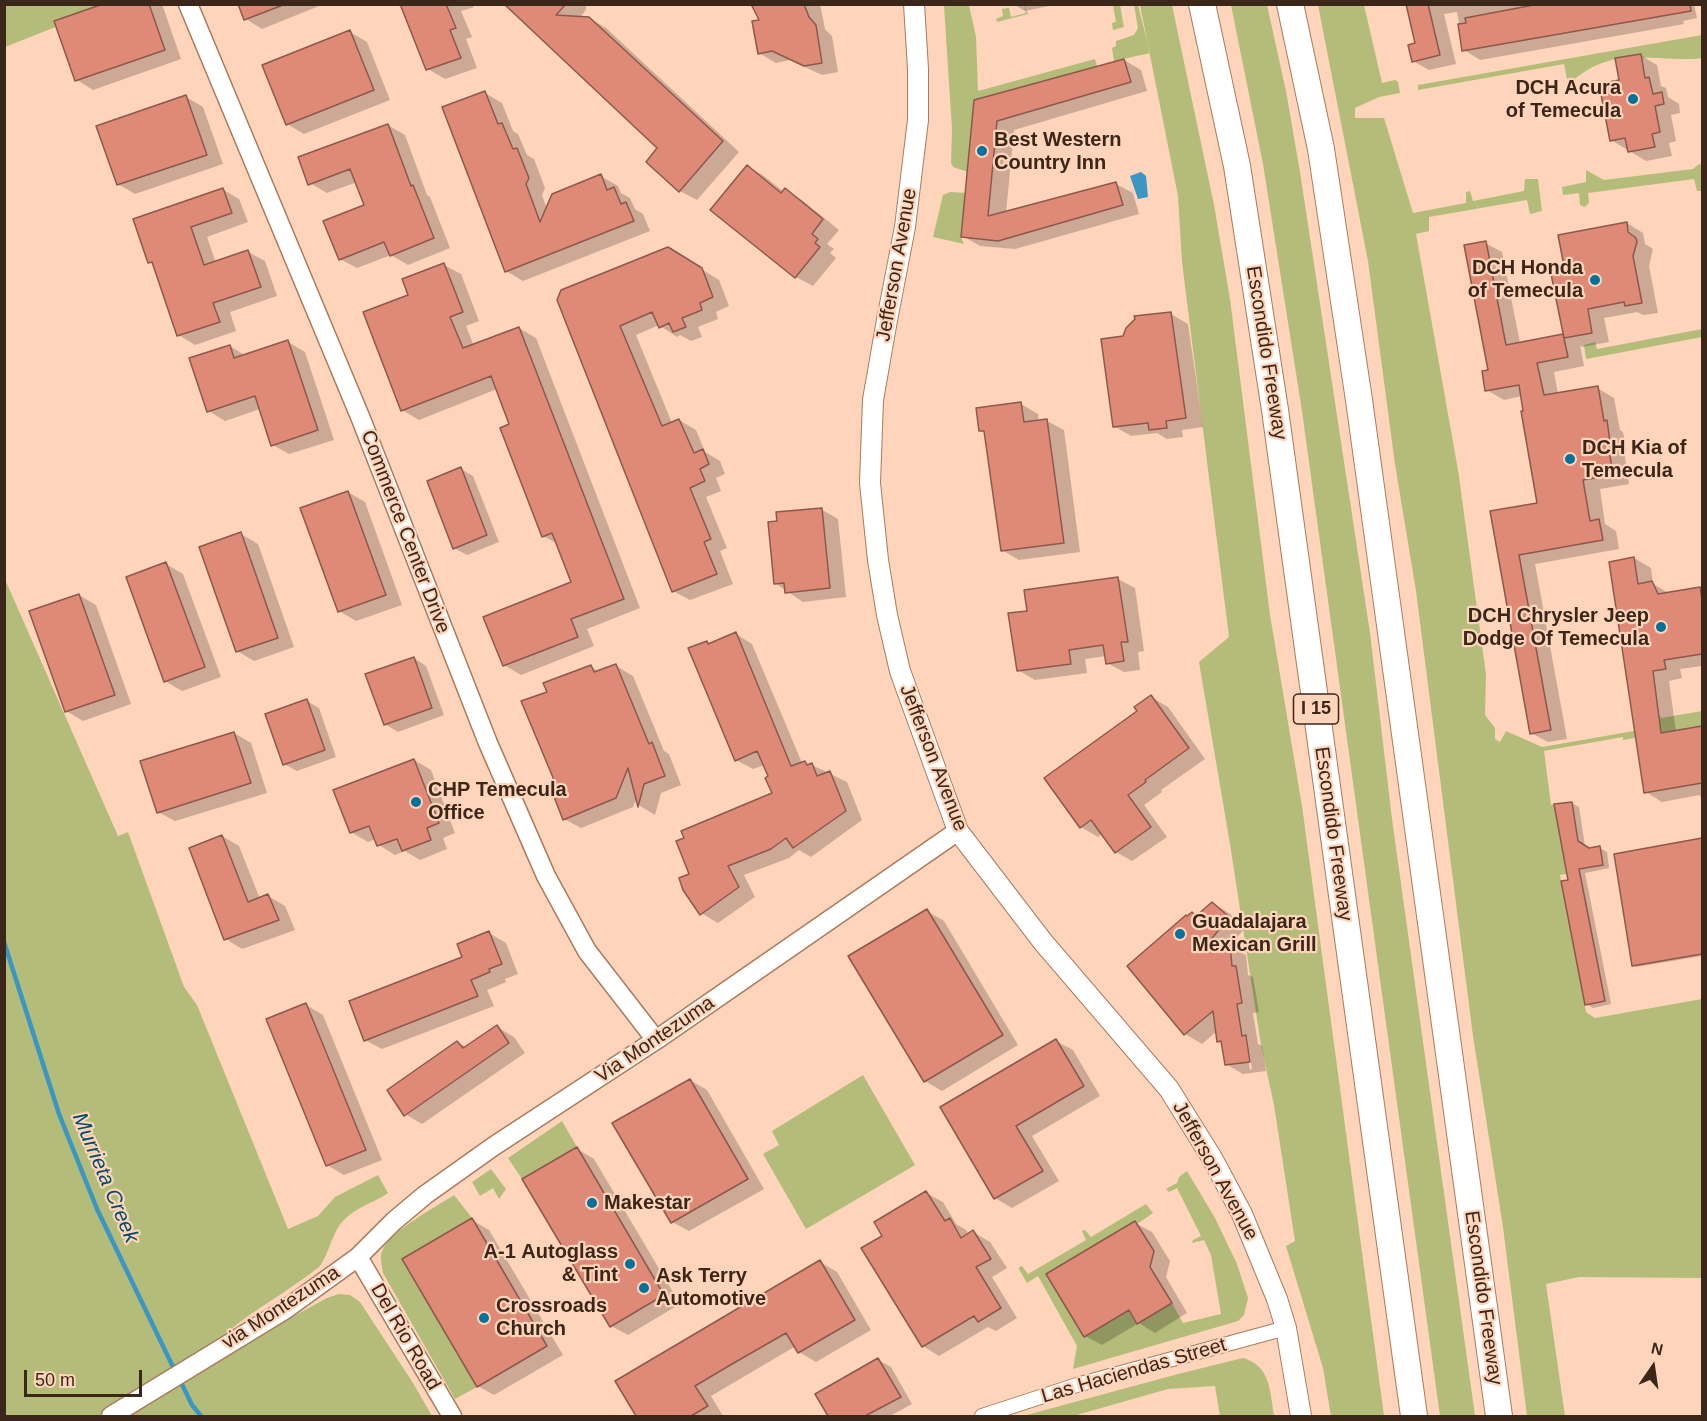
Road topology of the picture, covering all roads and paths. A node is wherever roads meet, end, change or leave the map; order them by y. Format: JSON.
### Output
{"nodes":[{"id":1,"x":188,"y":4,"type":"edge"},
{"id":2,"x":914,"y":4,"type":"edge"},
{"id":3,"x":1202,"y":4,"type":"edge"},
{"id":4,"x":1290,"y":4,"type":"edge"},
{"id":5,"x":958,"y":831,"type":"junction"},
{"id":6,"x":656,"y":1040,"type":"junction"},
{"id":7,"x":358,"y":1257,"type":"junction"},
{"id":8,"x":1286,"y":1328,"type":"junction"},
{"id":9,"x":111,"y":1416,"type":"edge"},
{"id":10,"x":452,"y":1416,"type":"edge"},
{"id":11,"x":982,"y":1416,"type":"edge"},
{"id":12,"x":1301,"y":1416,"type":"edge"},
{"id":13,"x":1414,"y":1416,"type":"edge"},
{"id":14,"x":1499,"y":1416,"type":"edge"}],
"edges":[{"from":1,"to":6,"type":"street","name":"Commerce Center Drive"},
{"from":2,"to":5,"type":"main road","name":"Jefferson Avenue"},
{"from":3,"to":13,"type":"highway","name":"Escondido Freeway","number":"I 15"},
{"from":4,"to":14,"type":"highway","name":"Escondido Freeway"},
{"from":5,"to":6,"type":"street","name":"Via Montezuma"},
{"from":5,"to":8,"type":"main road","name":"Jefferson Avenue"},
{"from":6,"to":7,"type":"street","name":"Via Montezuma"},
{"from":7,"to":9,"type":"street","name":"via Montezuma"},
{"from":7,"to":10,"type":"street","name":"Del Rio Road"},
{"from":8,"to":11,"type":"street","name":"Las Haciendas Street"},
{"from":8,"to":12,"type":"main road","name":"Jefferson Avenue"}]}
